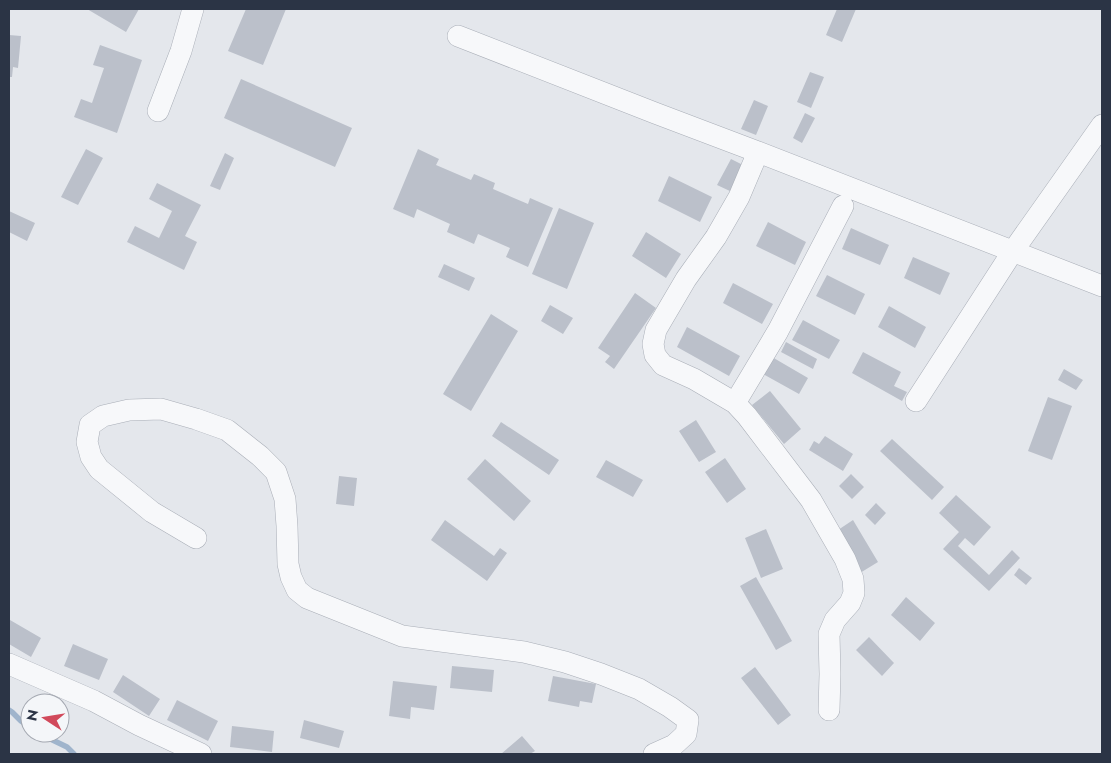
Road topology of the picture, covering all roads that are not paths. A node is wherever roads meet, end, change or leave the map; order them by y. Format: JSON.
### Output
{"nodes":[{"id":1,"x":193,"y":9,"type":"edge"},
{"id":2,"x":458,"y":36,"type":"dead end"},
{"id":3,"x":158,"y":111,"type":"dead end"},
{"id":4,"x":1102,"y":125,"type":"edge"},
{"id":5,"x":758,"y":152,"type":"junction"},
{"id":6,"x":843,"y":206,"type":"dead end"},
{"id":7,"x":1013,"y":252,"type":"junction"},
{"id":8,"x":1102,"y":286,"type":"edge"},
{"id":9,"x":916,"y":401,"type":"dead end"},
{"id":10,"x":735,"y":403,"type":"junction"},
{"id":11,"x":196,"y":538,"type":"dead end"},
{"id":12,"x":9,"y":664,"type":"edge"},
{"id":13,"x":829,"y":710,"type":"dead end"},
{"id":14,"x":201,"y":754,"type":"edge"},
{"id":15,"x":654,"y":754,"type":"edge"}],
"edges":[{"from":1,"to":3,"type":"street"},
{"from":2,"to":5,"type":"street"},
{"from":4,"to":7,"type":"street"},
{"from":5,"to":7,"type":"street"},
{"from":5,"to":10,"type":"street"},
{"from":6,"to":10,"type":"street"},
{"from":7,"to":8,"type":"street"},
{"from":7,"to":9,"type":"street"},
{"from":10,"to":13,"type":"street"},
{"from":11,"to":15,"type":"street"},
{"from":12,"to":14,"type":"street"}]}
